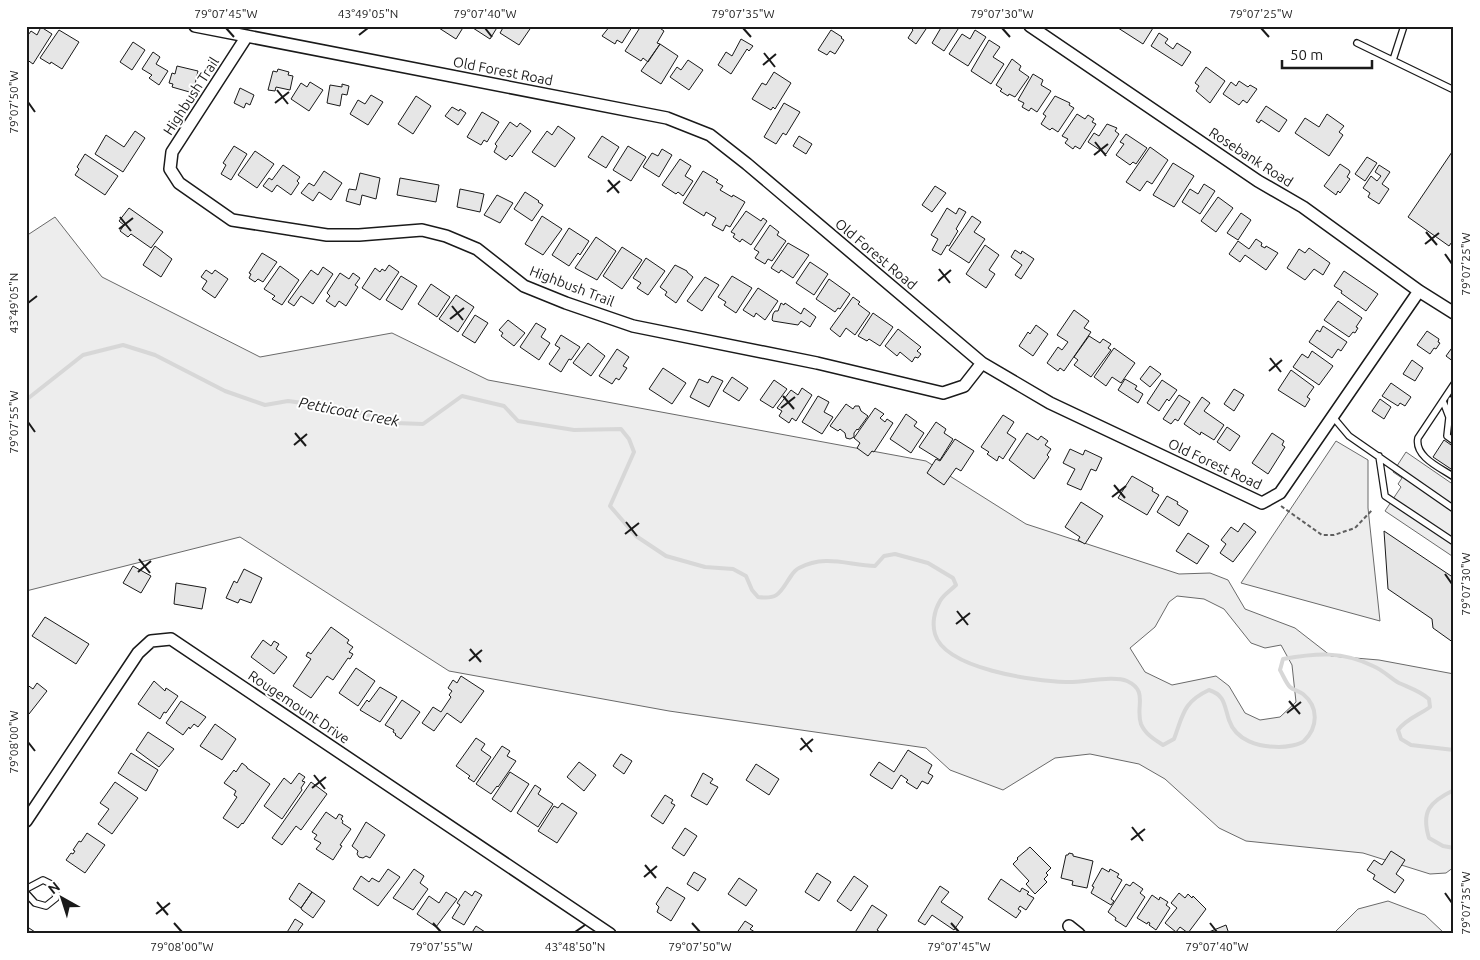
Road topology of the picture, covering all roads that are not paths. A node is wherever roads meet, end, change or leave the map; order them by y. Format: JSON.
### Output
{"nodes":[{"id":1,"x":196,"y":26,"type":"edge"},
{"id":2,"x":1030,"y":26,"type":"edge"},
{"id":3,"x":1404,"y":26,"type":"edge"},
{"id":4,"x":247,"y":36,"type":"junction"},
{"id":5,"x":1358,"y":43,"type":"dead end"},
{"id":6,"x":1393,"y":60,"type":"junction"},
{"id":7,"x":1454,"y":90,"type":"edge"},
{"id":8,"x":1419,"y":291,"type":"junction"},
{"id":9,"x":1454,"y":313,"type":"edge"},
{"id":10,"x":982,"y":363,"type":"junction"},
{"id":11,"x":1454,"y":384,"type":"edge"},
{"id":12,"x":1448,"y":400,"type":"edge"},
{"id":13,"x":1333,"y":417,"type":"junction"},
{"id":14,"x":1452,"y":418,"type":"edge"},
{"id":15,"x":1454,"y":441,"type":"edge"},
{"id":16,"x":1379,"y":456,"type":"junction"},
{"id":17,"x":1454,"y":477,"type":"edge"},
{"id":18,"x":1454,"y":509,"type":"edge"},
{"id":19,"x":1454,"y":542,"type":"edge"},
{"id":20,"x":26,"y":821,"type":"edge"},
{"id":21,"x":26,"y":888,"type":"edge"},
{"id":22,"x":26,"y":893,"type":"edge"},
{"id":23,"x":1069,"y":926,"type":"dead end"},
{"id":24,"x":610,"y":934,"type":"edge"},
{"id":25,"x":1080,"y":934,"type":"edge"}],
"edges":[{"from":1,"to":4,"type":"street","name":"Old Forest Road"},
{"from":2,"to":8,"type":"street","name":"Rosebank Road"},
{"from":3,"to":6,"type":"lane"},
{"from":4,"to":10,"type":"street","name":"Old Forest Road"},
{"from":4,"to":10,"type":"street","name":"Highbush Trail"},
{"from":5,"to":6,"type":"lane"},
{"from":6,"to":7,"type":"lane"},
{"from":8,"to":9,"type":"street","name":"Rosebank Road"},
{"from":8,"to":13,"type":"street","name":"Old Forest Road"},
{"from":10,"to":13,"type":"street","name":"Old Forest Road"},
{"from":11,"to":12,"type":"lane"},
{"from":12,"to":14,"type":"lane"},
{"from":12,"to":17,"type":"lane"},
{"from":13,"to":16,"type":"lane"},
{"from":14,"to":15,"type":"lane"},
{"from":16,"to":18,"type":"lane"},
{"from":16,"to":19,"type":"lane"},
{"from":20,"to":24,"type":"street","name":"Rougemount Drive"},
{"from":21,"to":22,"type":"lane"},
{"from":23,"to":25,"type":"street"}]}
